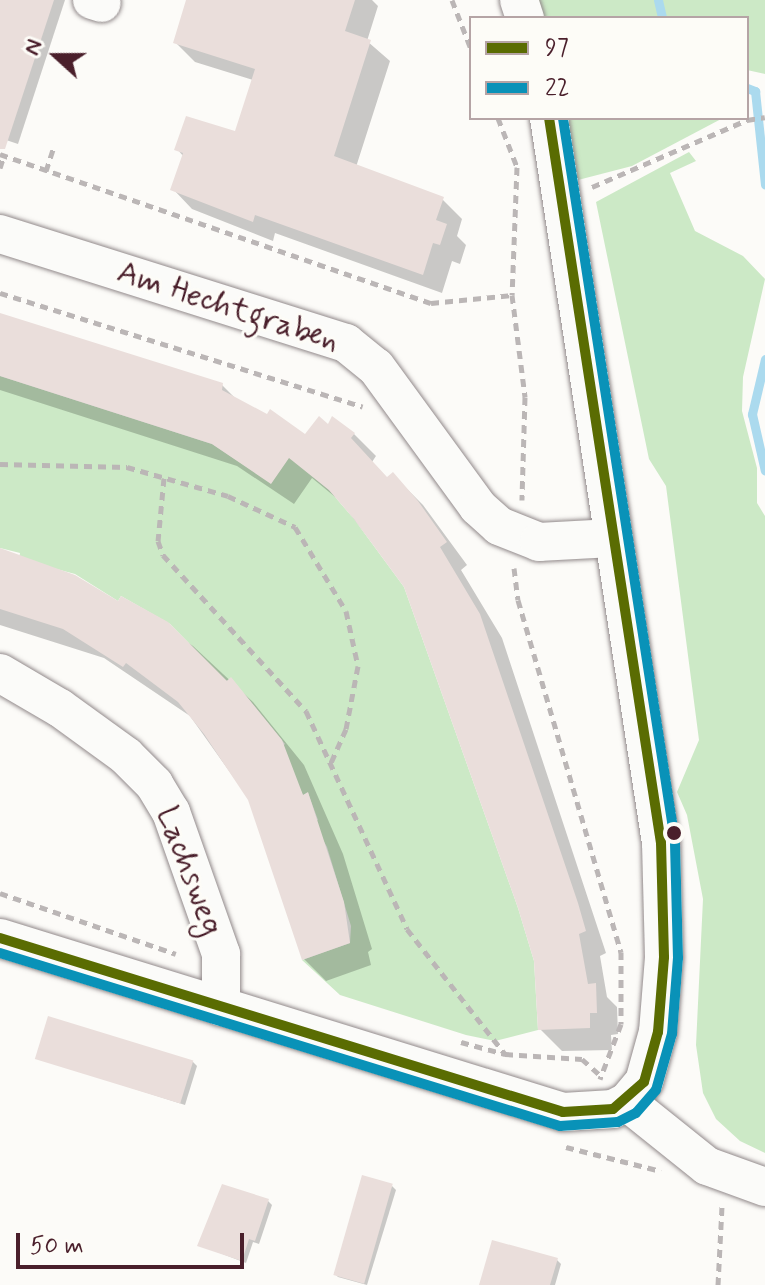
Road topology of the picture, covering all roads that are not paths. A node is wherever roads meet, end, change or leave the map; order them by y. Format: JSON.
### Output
{"nodes":[{"id":1,"x":549,"y":120,"type":"edge"},
{"id":2,"x":0,"y":234,"type":"edge"},
{"id":3,"x":612,"y":538,"type":"junction"},
{"id":4,"x":0,"y":673,"type":"edge"},
{"id":5,"x":0,"y":938,"type":"edge"},
{"id":6,"x":220,"y":990,"type":"junction"},
{"id":7,"x":627,"y":1102,"type":"junction"},
{"id":8,"x":765,"y":1187,"type":"edge"}],
"edges":[{"from":1,"to":3,"type":"street"},
{"from":2,"to":3,"type":"street","name":"Am Hechtgraben"},
{"from":3,"to":7,"type":"street"},
{"from":4,"to":6,"type":"street","name":"Lachsweg"},
{"from":5,"to":6,"type":"street"},
{"from":6,"to":7,"type":"street"},
{"from":7,"to":8,"type":"street"}]}
